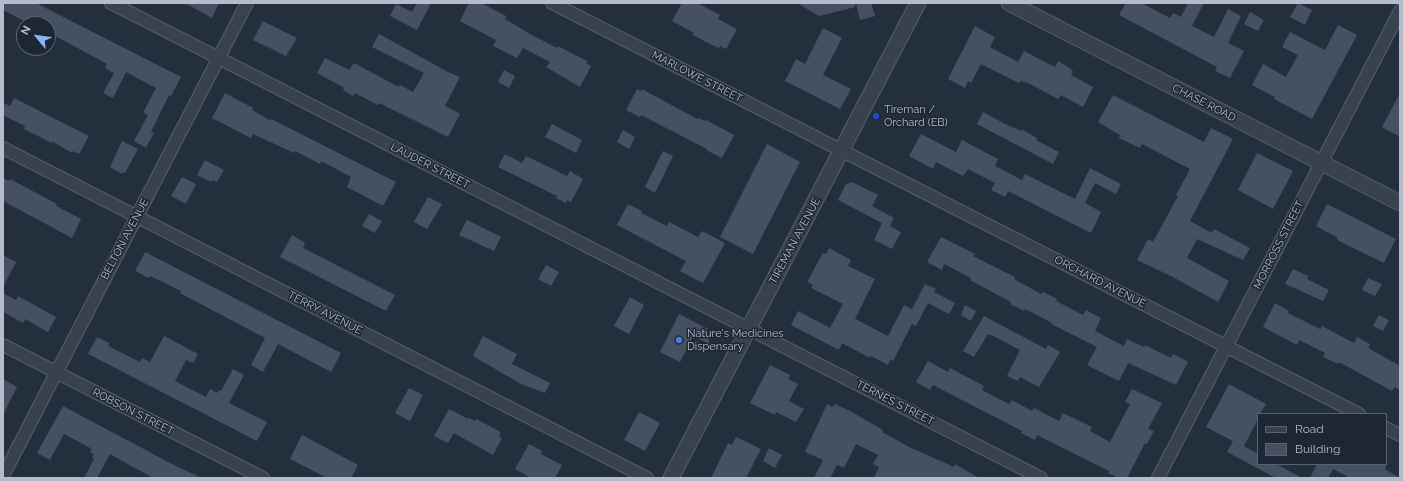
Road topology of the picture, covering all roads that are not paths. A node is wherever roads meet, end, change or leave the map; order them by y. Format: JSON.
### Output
{"nodes":[{"id":1,"x":111,"y":3,"type":"edge"},
{"id":2,"x":247,"y":3,"type":"edge"},
{"id":3,"x":552,"y":3,"type":"edge"},
{"id":4,"x":918,"y":3,"type":"edge"},
{"id":5,"x":1009,"y":3,"type":"edge"},
{"id":6,"x":1400,"y":11,"type":"edge"},
{"id":7,"x":219,"y":58,"type":"junction"},
{"id":8,"x":3,"y":148,"type":"edge"},
{"id":9,"x":842,"y":151,"type":"junction"},
{"id":10,"x":1322,"y":163,"type":"junction"},
{"id":11,"x":1400,"y":203,"type":"edge"},
{"id":12,"x":137,"y":217,"type":"junction"},
{"id":13,"x":749,"y":329,"type":"junction"},
{"id":14,"x":3,"y":346,"type":"edge"},
{"id":15,"x":1226,"y":346,"type":"junction"},
{"id":16,"x":56,"y":373,"type":"junction"},
{"id":17,"x":1357,"y":413,"type":"edge"},
{"id":18,"x":1387,"y":428,"type":"edge"},
{"id":19,"x":1400,"y":435,"type":"edge"},
{"id":20,"x":3,"y":476,"type":"edge"},
{"id":21,"x":262,"y":478,"type":"edge"},
{"id":22,"x":647,"y":478,"type":"edge"},
{"id":23,"x":671,"y":478,"type":"edge"},
{"id":24,"x":1041,"y":478,"type":"edge"},
{"id":25,"x":1158,"y":478,"type":"edge"}],
"edges":[{"from":1,"to":7,"type":"street","name":"LAUDER STREET"},
{"from":2,"to":7,"type":"street","name":"BELTON AVENUE"},
{"from":3,"to":9,"type":"street","name":"MARLOWE STREET"},
{"from":4,"to":9,"type":"street","name":"TIREMAN AVENUE"},
{"from":5,"to":10,"type":"street","name":"CHASE ROAD"},
{"from":6,"to":10,"type":"street","name":"MORROSS STREET"},
{"from":7,"to":12,"type":"street","name":"BELTON AVENUE"},
{"from":7,"to":13,"type":"street","name":"LAUDER STREET"},
{"from":8,"to":12,"type":"street","name":"TERRY AVENUE"},
{"from":9,"to":13,"type":"street","name":"TIREMAN AVENUE"},
{"from":9,"to":15,"type":"street","name":"ORCHARD AVENUE"},
{"from":10,"to":11,"type":"street","name":"CHASE ROAD"},
{"from":10,"to":15,"type":"street","name":"MORROSS STREET"},
{"from":12,"to":16,"type":"street","name":"BELTON AVENUE"},
{"from":12,"to":22,"type":"street","name":"TERRY AVENUE"},
{"from":13,"to":23,"type":"street","name":"TIREMAN AVENUE"},
{"from":13,"to":24,"type":"street","name":"TERNES STREET"},
{"from":14,"to":16,"type":"street","name":"ROBSON STREET"},
{"from":15,"to":17,"type":"street","name":"ORCHARD AVENUE"},
{"from":15,"to":25,"type":"street","name":"MORROSS STREET"},
{"from":16,"to":20,"type":"street","name":"BELTON AVENUE"},
{"from":16,"to":21,"type":"street","name":"ROBSON STREET"},
{"from":18,"to":19,"type":"street"}]}
